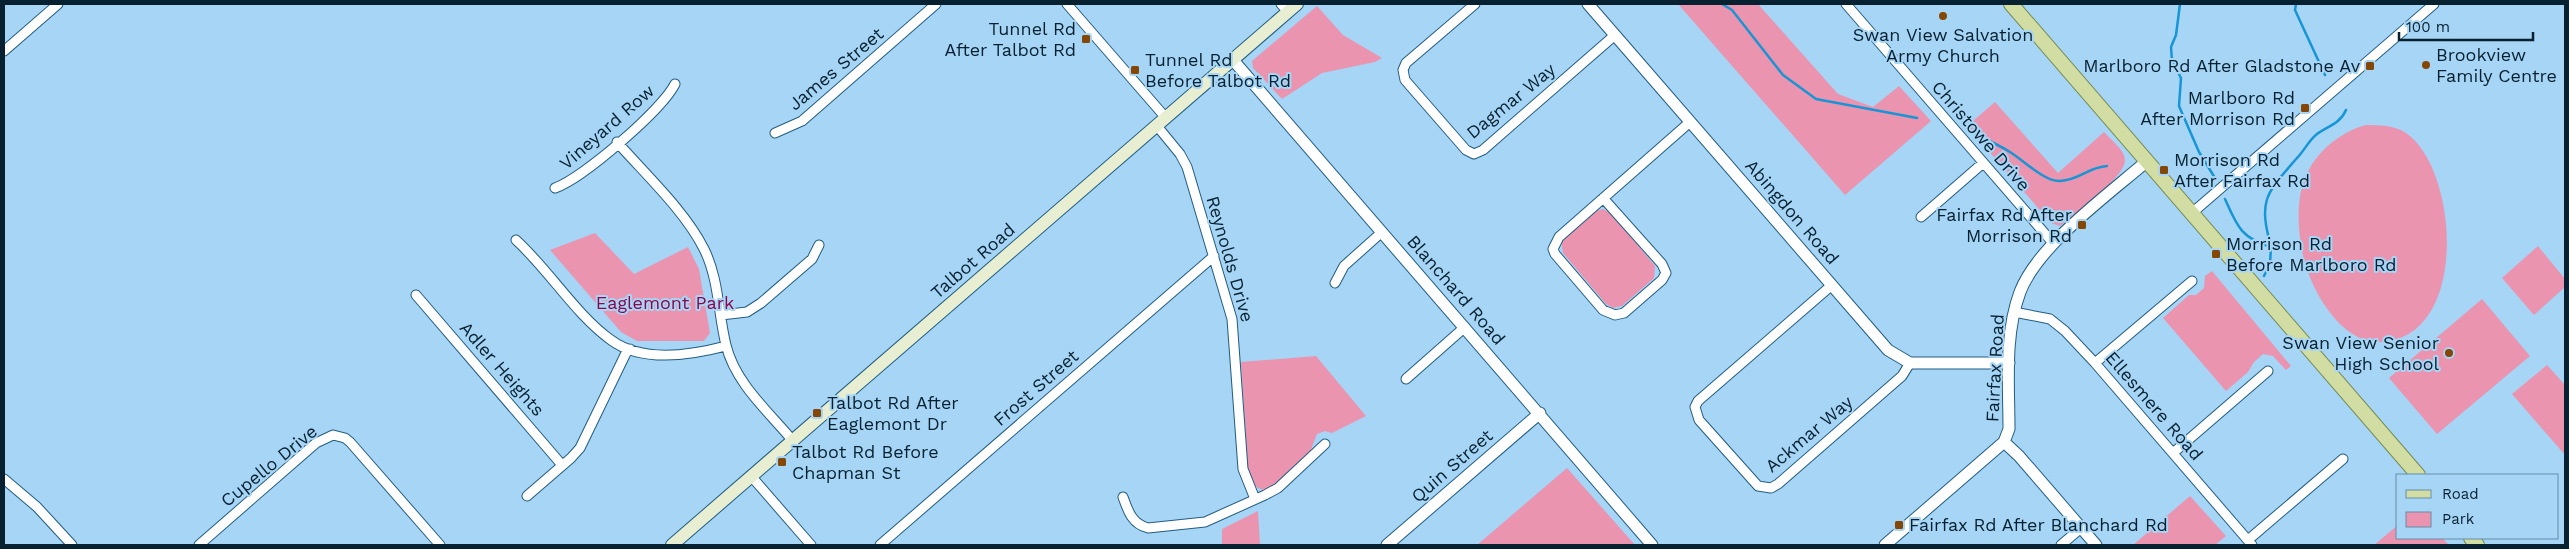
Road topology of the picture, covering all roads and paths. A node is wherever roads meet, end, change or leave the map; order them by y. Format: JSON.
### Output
{"nodes":[{"id":1,"x":58,"y":4,"type":"edge"},
{"id":2,"x":936,"y":4,"type":"edge"},
{"id":3,"x":1067,"y":4,"type":"edge"},
{"id":4,"x":1475,"y":4,"type":"edge"},
{"id":5,"x":1588,"y":4,"type":"edge"},
{"id":6,"x":1846,"y":4,"type":"edge"},
{"id":7,"x":2011,"y":4,"type":"edge"},
{"id":8,"x":2434,"y":4,"type":"edge"},
{"id":9,"x":1288,"y":6,"type":"edge"},
{"id":10,"x":1615,"y":35,"type":"junction"},
{"id":11,"x":4,"y":51,"type":"edge"},
{"id":12,"x":1233,"y":60,"type":"junction"},
{"id":13,"x":675,"y":84,"type":"dead end"},
{"id":14,"x":1161,"y":122,"type":"junction"},
{"id":15,"x":1690,"y":122,"type":"junction"},
{"id":16,"x":776,"y":133,"type":"dead end"},
{"id":17,"x":618,"y":142,"type":"junction"},
{"id":18,"x":2147,"y":161,"type":"junction"},
{"id":19,"x":1983,"y":163,"type":"junction"},
{"id":20,"x":555,"y":188,"type":"dead end"},
{"id":21,"x":1603,"y":198,"type":"junction"},
{"id":22,"x":2192,"y":213,"type":"junction"},
{"id":23,"x":1921,"y":217,"type":"dead end"},
{"id":24,"x":1382,"y":232,"type":"junction"},
{"id":25,"x":516,"y":240,"type":"dead end"},
{"id":26,"x":2053,"y":243,"type":"junction"},
{"id":27,"x":819,"y":245,"type":"dead end"},
{"id":28,"x":1214,"y":256,"type":"junction"},
{"id":29,"x":2192,"y":281,"type":"dead end"},
{"id":30,"x":1335,"y":283,"type":"dead end"},
{"id":31,"x":1832,"y":285,"type":"junction"},
{"id":32,"x":416,"y":295,"type":"dead end"},
{"id":33,"x":2014,"y":312,"type":"junction"},
{"id":34,"x":721,"y":315,"type":"junction"},
{"id":35,"x":1466,"y":327,"type":"junction"},
{"id":36,"x":726,"y":346,"type":"junction"},
{"id":37,"x":630,"y":349,"type":"junction"},
{"id":38,"x":1910,"y":363,"type":"junction"},
{"id":39,"x":2009,"y":363,"type":"junction"},
{"id":40,"x":2095,"y":363,"type":"junction"},
{"id":41,"x":2268,"y":371,"type":"dead end"},
{"id":42,"x":1406,"y":379,"type":"dead end"},
{"id":43,"x":1540,"y":413,"type":"junction"},
{"id":44,"x":792,"y":441,"type":"junction"},
{"id":45,"x":2004,"y":442,"type":"junction"},
{"id":46,"x":1325,"y":444,"type":"dead end"},
{"id":47,"x":2173,"y":453,"type":"junction"},
{"id":48,"x":2343,"y":459,"type":"dead end"},
{"id":49,"x":562,"y":465,"type":"junction"},
{"id":50,"x":2417,"y":474,"type":"edge"},
{"id":51,"x":752,"y":476,"type":"junction"},
{"id":52,"x":4,"y":479,"type":"edge"},
{"id":53,"x":527,"y":496,"type":"dead end"},
{"id":54,"x":1123,"y":497,"type":"dead end"},
{"id":55,"x":1255,"y":499,"type":"junction"},
{"id":56,"x":2081,"y":528,"type":"junction"},
{"id":57,"x":2250,"y":543,"type":"edge"},
{"id":58,"x":72,"y":545,"type":"edge"},
{"id":59,"x":198,"y":545,"type":"edge"},
{"id":60,"x":440,"y":545,"type":"edge"},
{"id":61,"x":672,"y":545,"type":"edge"},
{"id":62,"x":811,"y":545,"type":"edge"},
{"id":63,"x":880,"y":545,"type":"edge"},
{"id":64,"x":1386,"y":545,"type":"edge"},
{"id":65,"x":1652,"y":545,"type":"edge"},
{"id":66,"x":1885,"y":545,"type":"edge"},
{"id":67,"x":2061,"y":545,"type":"edge"},
{"id":68,"x":2096,"y":545,"type":"edge"}],
"edges":[{"from":1,"to":11,"type":"street"},
{"from":2,"to":16,"type":"street","name":"James Street"},
{"from":3,"to":14,"type":"street","name":"Reynolds Drive"},
{"from":4,"to":10,"type":"street","name":"Dagmar Way"},
{"from":5,"to":10,"type":"street","name":"Abingdon Road"},
{"from":6,"to":19,"type":"street","name":"Christowe Drive"},
{"from":7,"to":18,"type":"main road"},
{"from":8,"to":22,"type":"street"},
{"from":9,"to":12,"type":"main road","name":"Talbot Road"},
{"from":10,"to":15,"type":"street","name":"Abingdon Road"},
{"from":12,"to":14,"type":"main road","name":"Talbot Road"},
{"from":12,"to":24,"type":"street","name":"Blanchard Road"},
{"from":13,"to":17,"type":"street","name":"Vineyard Row"},
{"from":14,"to":28,"type":"street","name":"Reynolds Drive"},
{"from":14,"to":44,"type":"main road","name":"Talbot Road"},
{"from":15,"to":21,"type":"street"},
{"from":15,"to":31,"type":"street","name":"Abingdon Road"},
{"from":17,"to":20,"type":"street","name":"Vineyard Row"},
{"from":17,"to":34,"type":"street"},
{"from":18,"to":22,"type":"main road"},
{"from":18,"to":26,"type":"street","name":"Fairfax Road"},
{"from":19,"to":23,"type":"street"},
{"from":19,"to":26,"type":"street","name":"Christowe Drive"},
{"from":21,"to":21,"type":"street"},
{"from":22,"to":50,"type":"main road"},
{"from":24,"to":30,"type":"street"},
{"from":24,"to":35,"type":"street","name":"Blanchard Road"},
{"from":25,"to":37,"type":"street"},
{"from":26,"to":33,"type":"street","name":"Fairfax Road"},
{"from":27,"to":34,"type":"street"},
{"from":28,"to":55,"type":"street","name":"Reynolds Drive"},
{"from":28,"to":63,"type":"street","name":"Frost Street"},
{"from":29,"to":40,"type":"street"},
{"from":31,"to":38,"type":"street","name":"Abingdon Road"},
{"from":31,"to":38,"type":"street","name":"Ackmar Way"},
{"from":32,"to":49,"type":"street","name":"Adler Heights"},
{"from":33,"to":39,"type":"street","name":"Fairfax Road"},
{"from":33,"to":40,"type":"street","name":"Ellesmere Road"},
{"from":34,"to":36,"type":"street"},
{"from":35,"to":42,"type":"street"},
{"from":35,"to":43,"type":"street","name":"Blanchard Road"},
{"from":36,"to":37,"type":"street"},
{"from":36,"to":44,"type":"street"},
{"from":37,"to":49,"type":"street"},
{"from":38,"to":39,"type":"street"},
{"from":39,"to":45,"type":"street","name":"Fairfax Road"},
{"from":40,"to":47,"type":"street","name":"Ellesmere Road"},
{"from":41,"to":47,"type":"street"},
{"from":43,"to":64,"type":"street","name":"Quin Street"},
{"from":43,"to":65,"type":"street","name":"Blanchard Road"},
{"from":44,"to":51,"type":"main road","name":"Talbot Road"},
{"from":45,"to":56,"type":"street"},
{"from":45,"to":66,"type":"street","name":"Fairfax Road"},
{"from":46,"to":55,"type":"street"},
{"from":47,"to":57,"type":"street","name":"Ellesmere Road"},
{"from":48,"to":57,"type":"street"},
{"from":49,"to":53,"type":"street"},
{"from":51,"to":61,"type":"main road","name":"Talbot Road"},
{"from":51,"to":62,"type":"street"},
{"from":52,"to":58,"type":"street"},
{"from":54,"to":55,"type":"street"},
{"from":56,"to":67,"type":"street"},
{"from":56,"to":68,"type":"street"},
{"from":59,"to":60,"type":"street","name":"Cupello Drive"}]}
